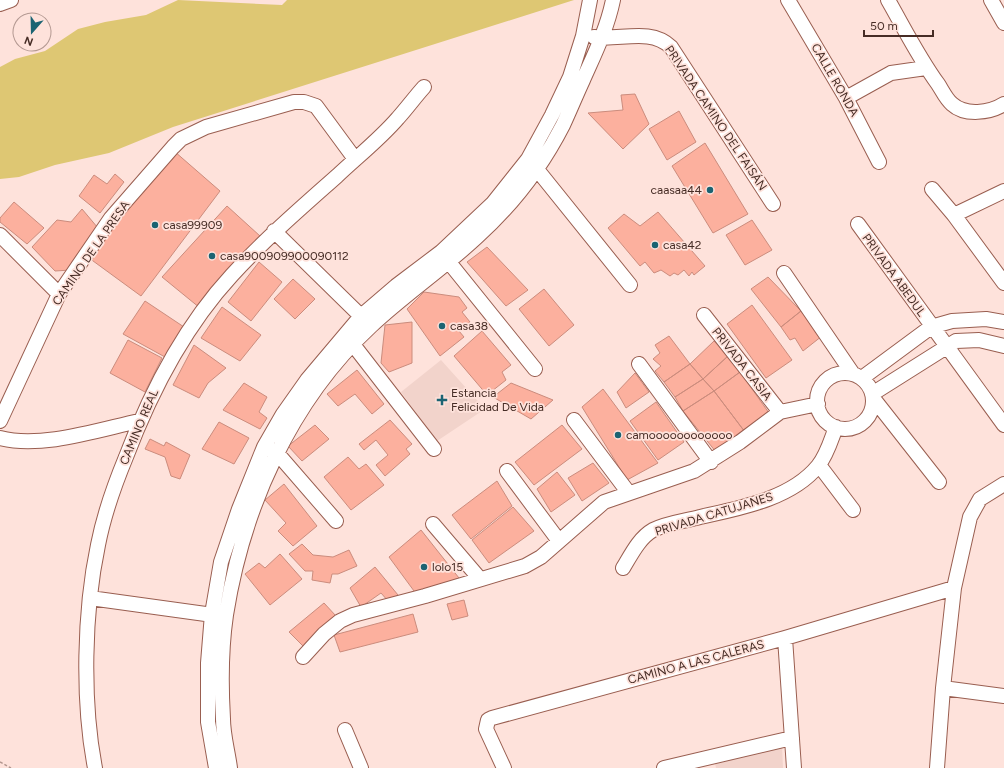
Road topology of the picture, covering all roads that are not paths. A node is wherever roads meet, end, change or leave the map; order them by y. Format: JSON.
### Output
{"nodes":[{"id":1,"x":11,"y":0,"type":"edge"},
{"id":2,"x":590,"y":0,"type":"edge"},
{"id":3,"x":613,"y":0,"type":"edge"},
{"id":4,"x":788,"y":0,"type":"edge"},
{"id":5,"x":888,"y":0,"type":"edge"},
{"id":6,"x":991,"y":0,"type":"edge"},
{"id":7,"x":0,"y":4,"type":"edge"},
{"id":8,"x":1004,"y":23,"type":"edge"},
{"id":9,"x":584,"y":36,"type":"junction"},
{"id":10,"x":602,"y":39,"type":"junction"},
{"id":11,"x":926,"y":68,"type":"junction"},
{"id":12,"x":424,"y":87,"type":"dead end"},
{"id":13,"x":846,"y":98,"type":"junction"},
{"id":14,"x":1004,"y":104,"type":"edge"},
{"id":15,"x":355,"y":159,"type":"junction"},
{"id":16,"x":879,"y":162,"type":"dead end"},
{"id":17,"x":533,"y":163,"type":"junction"},
{"id":18,"x":932,"y":189,"type":"dead end"},
{"id":19,"x":1004,"y":191,"type":"edge"},
{"id":20,"x":773,"y":204,"type":"dead end"},
{"id":21,"x":954,"y":215,"type":"junction"},
{"id":22,"x":858,"y":224,"type":"dead end"},
{"id":23,"x":274,"y":231,"type":"junction"},
{"id":24,"x":0,"y":235,"type":"edge"},
{"id":25,"x":445,"y":257,"type":"junction"},
{"id":26,"x":784,"y":273,"type":"dead end"},
{"id":27,"x":1004,"y":283,"type":"edge"},
{"id":28,"x":630,"y":285,"type":"dead end"},
{"id":29,"x":59,"y":294,"type":"junction"},
{"id":30,"x":704,"y":315,"type":"dead end"},
{"id":31,"x":366,"y":321,"type":"junction"},
{"id":32,"x":1004,"y":322,"type":"edge"},
{"id":33,"x":931,"y":327,"type":"junction"},
{"id":34,"x":349,"y":340,"type":"junction"},
{"id":35,"x":946,"y":346,"type":"junction"},
{"id":36,"x":1004,"y":346,"type":"edge"},
{"id":37,"x":639,"y":364,"type":"dead end"},
{"id":38,"x":535,"y":368,"type":"dead end"},
{"id":39,"x":858,"y":376,"type":"junction"},
{"id":40,"x":872,"y":396,"type":"junction"},
{"id":41,"x":818,"y":404,"type":"junction"},
{"id":42,"x":780,"y":412,"type":"junction"},
{"id":43,"x":574,"y":420,"type":"dead end"},
{"id":44,"x":0,"y":421,"type":"edge"},
{"id":45,"x":139,"y":421,"type":"junction"},
{"id":46,"x":1004,"y":425,"type":"edge"},
{"id":47,"x":836,"y":427,"type":"junction"},
{"id":48,"x":0,"y":438,"type":"edge"},
{"id":49,"x":264,"y":447,"type":"junction"},
{"id":50,"x":434,"y":449,"type":"dead end"},
{"id":51,"x":278,"y":453,"type":"junction"},
{"id":52,"x":711,"y":462,"type":"junction"},
{"id":53,"x":819,"y":464,"type":"junction"},
{"id":54,"x":507,"y":471,"type":"dead end"},
{"id":55,"x":940,"y":482,"type":"dead end"},
{"id":56,"x":1004,"y":484,"type":"edge"},
{"id":57,"x":628,"y":492,"type":"junction"},
{"id":58,"x":853,"y":510,"type":"dead end"},
{"id":59,"x":336,"y":521,"type":"dead end"},
{"id":60,"x":433,"y":524,"type":"dead end"},
{"id":61,"x":559,"y":541,"type":"junction"},
{"id":62,"x":623,"y":568,"type":"dead end"},
{"id":63,"x":480,"y":579,"type":"junction"},
{"id":64,"x":954,"y":588,"type":"junction"},
{"id":65,"x":90,"y":598,"type":"junction"},
{"id":66,"x":212,"y":614,"type":"junction"},
{"id":67,"x":226,"y":617,"type":"junction"},
{"id":68,"x":785,"y":638,"type":"junction"},
{"id":69,"x":303,"y":657,"type":"dead end"},
{"id":70,"x":943,"y":688,"type":"junction"},
{"id":71,"x":1004,"y":696,"type":"edge"},
{"id":72,"x":345,"y":730,"type":"dead end"},
{"id":73,"x":792,"y":738,"type":"junction"},
{"id":74,"x":95,"y":768,"type":"edge"},
{"id":75,"x":216,"y":768,"type":"edge"},
{"id":76,"x":230,"y":768,"type":"edge"},
{"id":77,"x":361,"y":768,"type":"edge"},
{"id":78,"x":504,"y":768,"type":"edge"},
{"id":79,"x":664,"y":768,"type":"edge"},
{"id":80,"x":794,"y":768,"type":"edge"},
{"id":81,"x":938,"y":768,"type":"edge"}],
"edges":[{"from":1,"to":7,"type":"street"},
{"from":2,"to":9,"type":"street"},
{"from":3,"to":10,"type":"street"},
{"from":4,"to":13,"type":"street","name":"CALLE RONDA"},
{"from":5,"to":11,"type":"street"},
{"from":6,"to":8,"type":"street"},
{"from":9,"to":10,"type":"street","name":"PRIVADA CAMINO DEL FAISÁN"},
{"from":9,"to":17,"type":"street"},
{"from":10,"to":17,"type":"street"},
{"from":10,"to":20,"type":"street","name":"PRIVADA CAMINO DEL FAISÁN"},
{"from":11,"to":13,"type":"street"},
{"from":11,"to":14,"type":"street"},
{"from":12,"to":15,"type":"street","name":"CAMINO REAL"},
{"from":13,"to":16,"type":"street","name":"CALLE RONDA"},
{"from":15,"to":23,"type":"street","name":"CAMINO REAL"},
{"from":15,"to":29,"type":"street","name":"CAMINO DE LA PRESA"},
{"from":17,"to":25,"type":"street"},
{"from":17,"to":28,"type":"street"},
{"from":18,"to":21,"type":"street"},
{"from":19,"to":21,"type":"street"},
{"from":21,"to":27,"type":"street"},
{"from":22,"to":33,"type":"street","name":"PRIVADA ABEDUL"},
{"from":23,"to":31,"type":"street"},
{"from":23,"to":45,"type":"street","name":"CAMINO REAL"},
{"from":24,"to":29,"type":"street"},
{"from":25,"to":31,"type":"street"},
{"from":25,"to":38,"type":"street"},
{"from":26,"to":39,"type":"street"},
{"from":29,"to":44,"type":"street","name":"CAMINO DE LA PRESA"},
{"from":30,"to":42,"type":"street","name":"PRIVADA CASIA"},
{"from":31,"to":34,"type":"street"},
{"from":32,"to":33,"type":"street"},
{"from":33,"to":35,"type":"street","name":"PRIVADA ABEDUL"},
{"from":33,"to":39,"type":"street"},
{"from":34,"to":49,"type":"street"},
{"from":34,"to":50,"type":"street"},
{"from":34,"to":51,"type":"street"},
{"from":35,"to":36,"type":"street"},
{"from":35,"to":40,"type":"street"},
{"from":35,"to":46,"type":"street","name":"PRIVADA ABEDUL"},
{"from":37,"to":52,"type":"street"},
{"from":39,"to":40,"type":"street"},
{"from":39,"to":41,"type":"street"},
{"from":40,"to":47,"type":"street"},
{"from":40,"to":55,"type":"street"},
{"from":41,"to":42,"type":"street"},
{"from":41,"to":47,"type":"street"},
{"from":42,"to":52,"type":"street"},
{"from":43,"to":57,"type":"street"},
{"from":45,"to":48,"type":"street"},
{"from":45,"to":65,"type":"street","name":"CAMINO REAL"},
{"from":47,"to":53,"type":"street","name":"PRIVADA CATUJANES"},
{"from":49,"to":51,"type":"street"},
{"from":49,"to":66,"type":"street"},
{"from":51,"to":59,"type":"street"},
{"from":51,"to":67,"type":"street"},
{"from":52,"to":57,"type":"street"},
{"from":53,"to":58,"type":"street"},
{"from":53,"to":62,"type":"street","name":"PRIVADA CATUJANES"},
{"from":54,"to":61,"type":"street"},
{"from":56,"to":64,"type":"street"},
{"from":57,"to":61,"type":"street"},
{"from":60,"to":63,"type":"street"},
{"from":61,"to":63,"type":"street"},
{"from":63,"to":69,"type":"street"},
{"from":64,"to":68,"type":"street","name":"CAMINO A LAS CALERAS"},
{"from":64,"to":70,"type":"street"},
{"from":65,"to":66,"type":"street"},
{"from":65,"to":74,"type":"street","name":"CAMINO REAL"},
{"from":66,"to":67,"type":"street"},
{"from":66,"to":75,"type":"street"},
{"from":67,"to":76,"type":"street"},
{"from":68,"to":73,"type":"street"},
{"from":68,"to":78,"type":"street","name":"CAMINO A LAS CALERAS"},
{"from":70,"to":71,"type":"street"},
{"from":70,"to":81,"type":"street"},
{"from":72,"to":77,"type":"street"},
{"from":73,"to":79,"type":"street"},
{"from":73,"to":80,"type":"street"}]}
